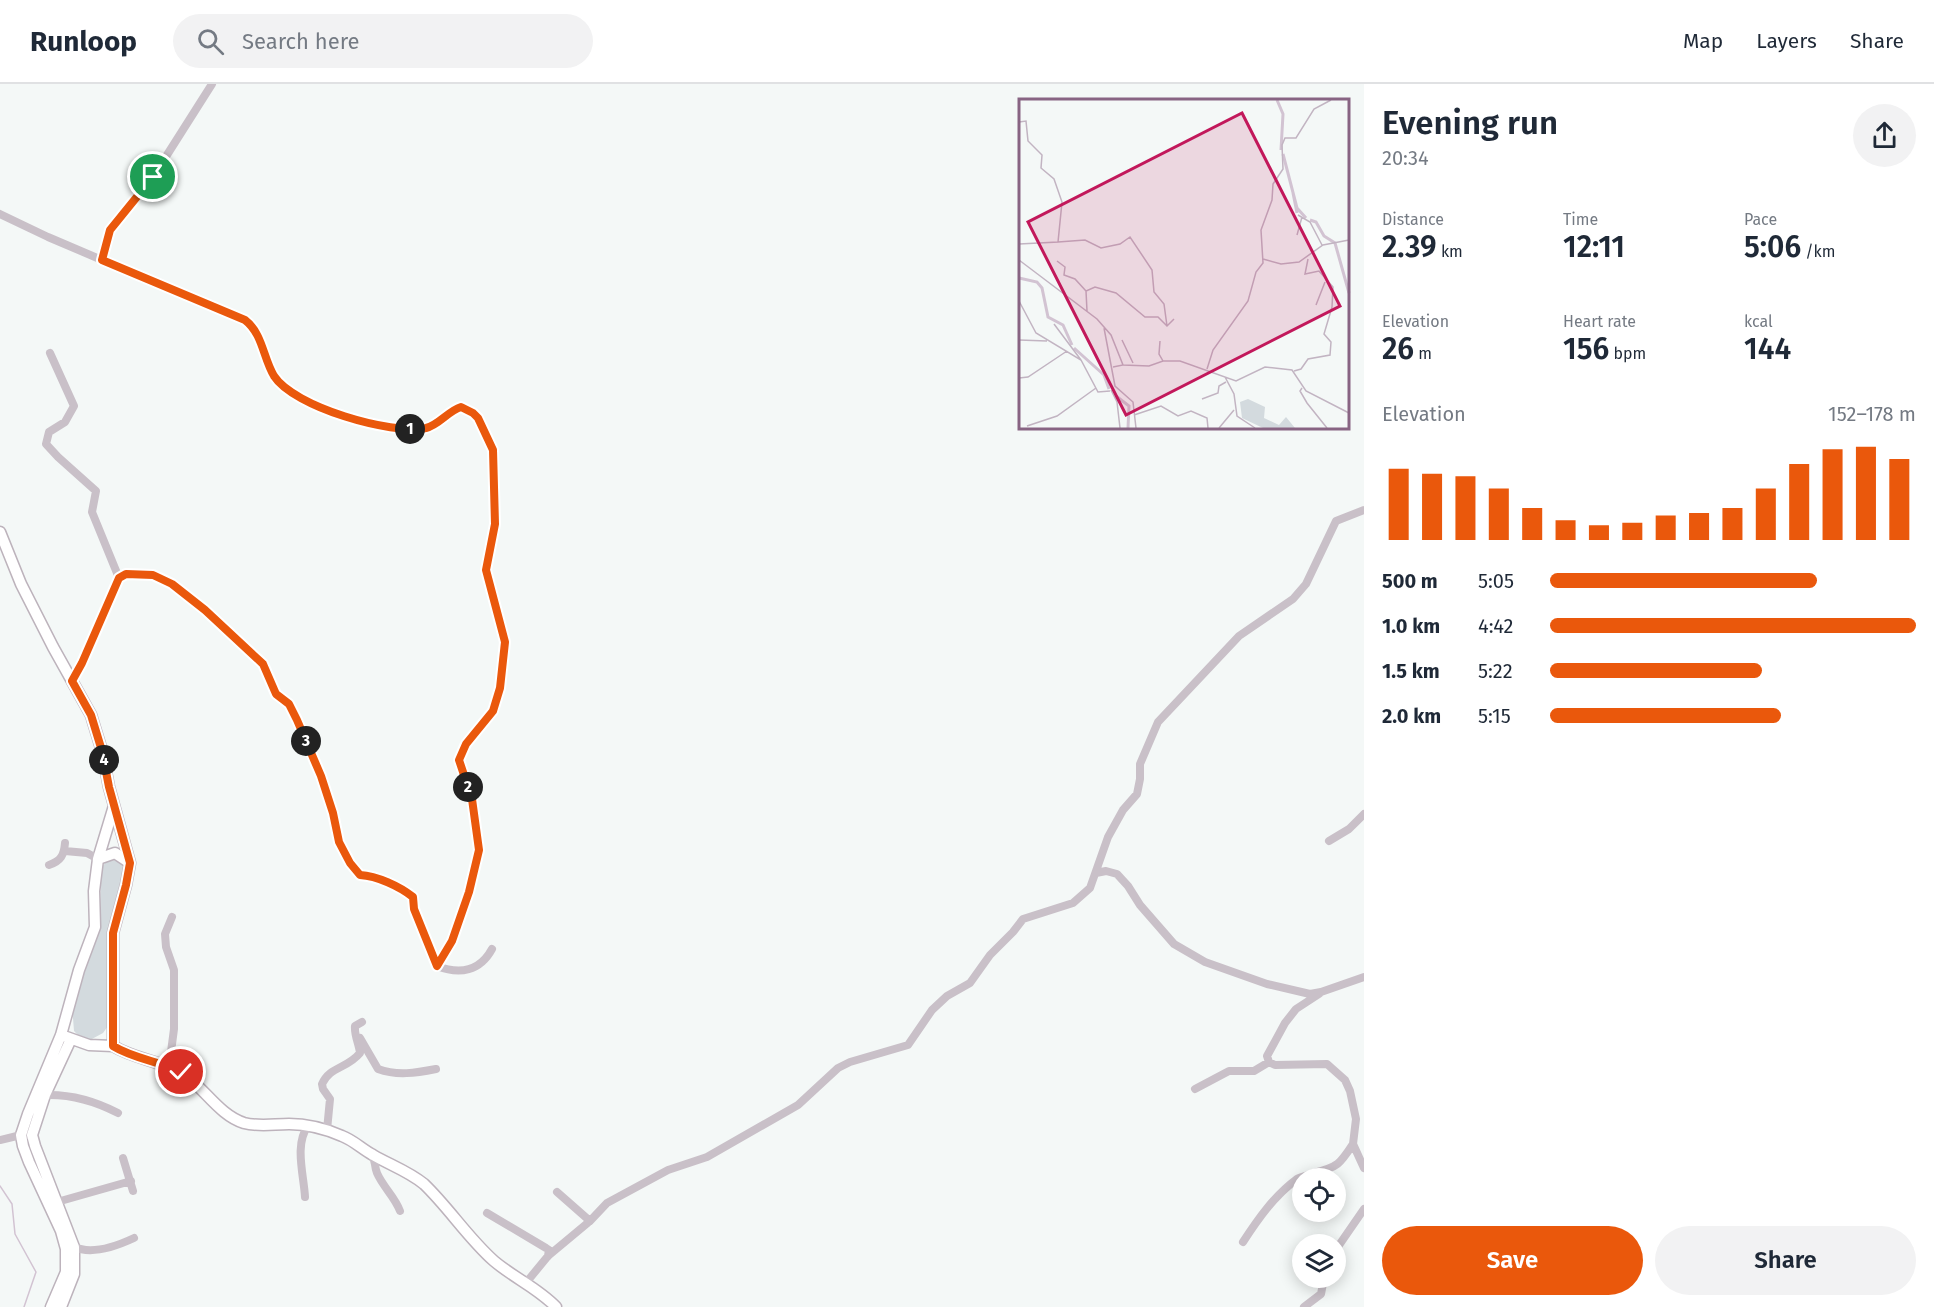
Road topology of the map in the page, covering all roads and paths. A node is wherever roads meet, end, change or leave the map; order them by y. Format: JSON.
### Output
{"nodes":[{"id":1,"x":212,"y":84,"type":"edge"},
{"id":2,"x":0,"y":214,"type":"edge"},
{"id":3,"x":102,"y":260,"type":"junction"},
{"id":4,"x":50,"y":353,"type":"dead end"},
{"id":5,"x":1364,"y":510,"type":"edge"},
{"id":6,"x":0,"y":532,"type":"edge"},
{"id":7,"x":119,"y":578,"type":"junction"},
{"id":8,"x":72,"y":681,"type":"junction"},
{"id":9,"x":114,"y":805,"type":"junction"},
{"id":10,"x":1364,"y":814,"type":"edge"},
{"id":11,"x":1329,"y":841,"type":"dead end"},
{"id":12,"x":98,"y":859,"type":"junction"},
{"id":13,"x":130,"y":863,"type":"junction"},
{"id":14,"x":49,"y":865,"type":"dead end"},
{"id":15,"x":1096,"y":873,"type":"junction"},
{"id":16,"x":172,"y":918,"type":"dead end"},
{"id":17,"x":492,"y":949,"type":"dead end"},
{"id":18,"x":437,"y":966,"type":"junction"},
{"id":19,"x":1364,"y":977,"type":"edge"},
{"id":20,"x":1322,"y":992,"type":"junction"},
{"id":21,"x":362,"y":1022,"type":"dead end"},
{"id":22,"x":354,"y":1031,"type":"junction"},
{"id":23,"x":66,"y":1037,"type":"junction"},
{"id":24,"x":113,"y":1046,"type":"junction"},
{"id":25,"x":1269,"y":1062,"type":"junction"},
{"id":26,"x":169,"y":1067,"type":"junction"},
{"id":27,"x":436,"y":1069,"type":"dead end"},
{"id":28,"x":1195,"y":1089,"type":"dead end"},
{"id":29,"x":45,"y":1095,"type":"junction"},
{"id":30,"x":118,"y":1113,"type":"dead end"},
{"id":31,"x":308,"y":1126,"type":"junction"},
{"id":32,"x":327,"y":1130,"type":"junction"},
{"id":33,"x":27,"y":1135,"type":"junction"},
{"id":34,"x":0,"y":1140,"type":"edge"},
{"id":35,"x":1353,"y":1144,"type":"junction"},
{"id":36,"x":372,"y":1154,"type":"junction"},
{"id":37,"x":123,"y":1158,"type":"dead end"},
{"id":38,"x":1364,"y":1168,"type":"edge"},
{"id":39,"x":131,"y":1181,"type":"junction"},
{"id":40,"x":133,"y":1191,"type":"dead end"},
{"id":41,"x":557,"y":1192,"type":"dead end"},
{"id":42,"x":304,"y":1197,"type":"dead end"},
{"id":43,"x":57,"y":1202,"type":"junction"},
{"id":44,"x":1364,"y":1209,"type":"edge"},
{"id":45,"x":400,"y":1211,"type":"dead end"},
{"id":46,"x":487,"y":1213,"type":"dead end"},
{"id":47,"x":590,"y":1221,"type":"junction"},
{"id":48,"x":1346,"y":1235,"type":"edge"},
{"id":49,"x":134,"y":1238,"type":"dead end"},
{"id":50,"x":1243,"y":1242,"type":"dead end"},
{"id":51,"x":74,"y":1247,"type":"junction"},
{"id":52,"x":548,"y":1256,"type":"junction"},
{"id":53,"x":528,"y":1280,"type":"junction"},
{"id":54,"x":1322,"y":1288,"type":"edge"},
{"id":55,"x":51,"y":1307,"type":"edge"},
{"id":56,"x":60,"y":1307,"type":"edge"},
{"id":57,"x":556,"y":1307,"type":"edge"},
{"id":58,"x":1304,"y":1307,"type":"edge"}],
"edges":[{"from":1,"to":3,"type":"street"},
{"from":2,"to":3,"type":"street"},
{"from":3,"to":18,"type":"street"},
{"from":4,"to":7,"type":"street"},
{"from":5,"to":15,"type":"street"},
{"from":6,"to":8,"type":"main road"},
{"from":7,"to":8,"type":"street"},
{"from":7,"to":18,"type":"street"},
{"from":8,"to":9,"type":"main road"},
{"from":9,"to":12,"type":"main road"},
{"from":9,"to":13,"type":"main road"},
{"from":10,"to":11,"type":"street"},
{"from":12,"to":13,"type":"main road"},
{"from":12,"to":14,"type":"street"},
{"from":12,"to":23,"type":"main road"},
{"from":13,"to":24,"type":"main road"},
{"from":15,"to":20,"type":"street"},
{"from":15,"to":47,"type":"street"},
{"from":16,"to":26,"type":"street"},
{"from":17,"to":18,"type":"street"},
{"from":19,"to":20,"type":"street"},
{"from":20,"to":25,"type":"street"},
{"from":21,"to":22,"type":"street"},
{"from":22,"to":27,"type":"street"},
{"from":22,"to":32,"type":"street"},
{"from":23,"to":24,"type":"main road"},
{"from":23,"to":29,"type":"main road"},
{"from":23,"to":33,"type":"main road"},
{"from":24,"to":26,"type":"main road"},
{"from":25,"to":28,"type":"street"},
{"from":25,"to":35,"type":"street"},
{"from":26,"to":31,"type":"main road"},
{"from":29,"to":30,"type":"street"},
{"from":29,"to":33,"type":"main road"},
{"from":31,"to":32,"type":"main road"},
{"from":31,"to":42,"type":"street"},
{"from":32,"to":36,"type":"main road"},
{"from":33,"to":34,"type":"street"},
{"from":33,"to":43,"type":"main road"},
{"from":33,"to":55,"type":"main road"},
{"from":35,"to":38,"type":"street"},
{"from":35,"to":50,"type":"street"},
{"from":36,"to":45,"type":"street"},
{"from":36,"to":53,"type":"main road"},
{"from":37,"to":39,"type":"street"},
{"from":39,"to":40,"type":"street"},
{"from":39,"to":43,"type":"street"},
{"from":41,"to":47,"type":"street"},
{"from":43,"to":51,"type":"main road"},
{"from":44,"to":48,"type":"street"},
{"from":46,"to":52,"type":"street"},
{"from":47,"to":52,"type":"street"},
{"from":49,"to":51,"type":"street"},
{"from":51,"to":56,"type":"main road"},
{"from":52,"to":53,"type":"street"},
{"from":53,"to":57,"type":"main road"},
{"from":54,"to":58,"type":"street"}]}
